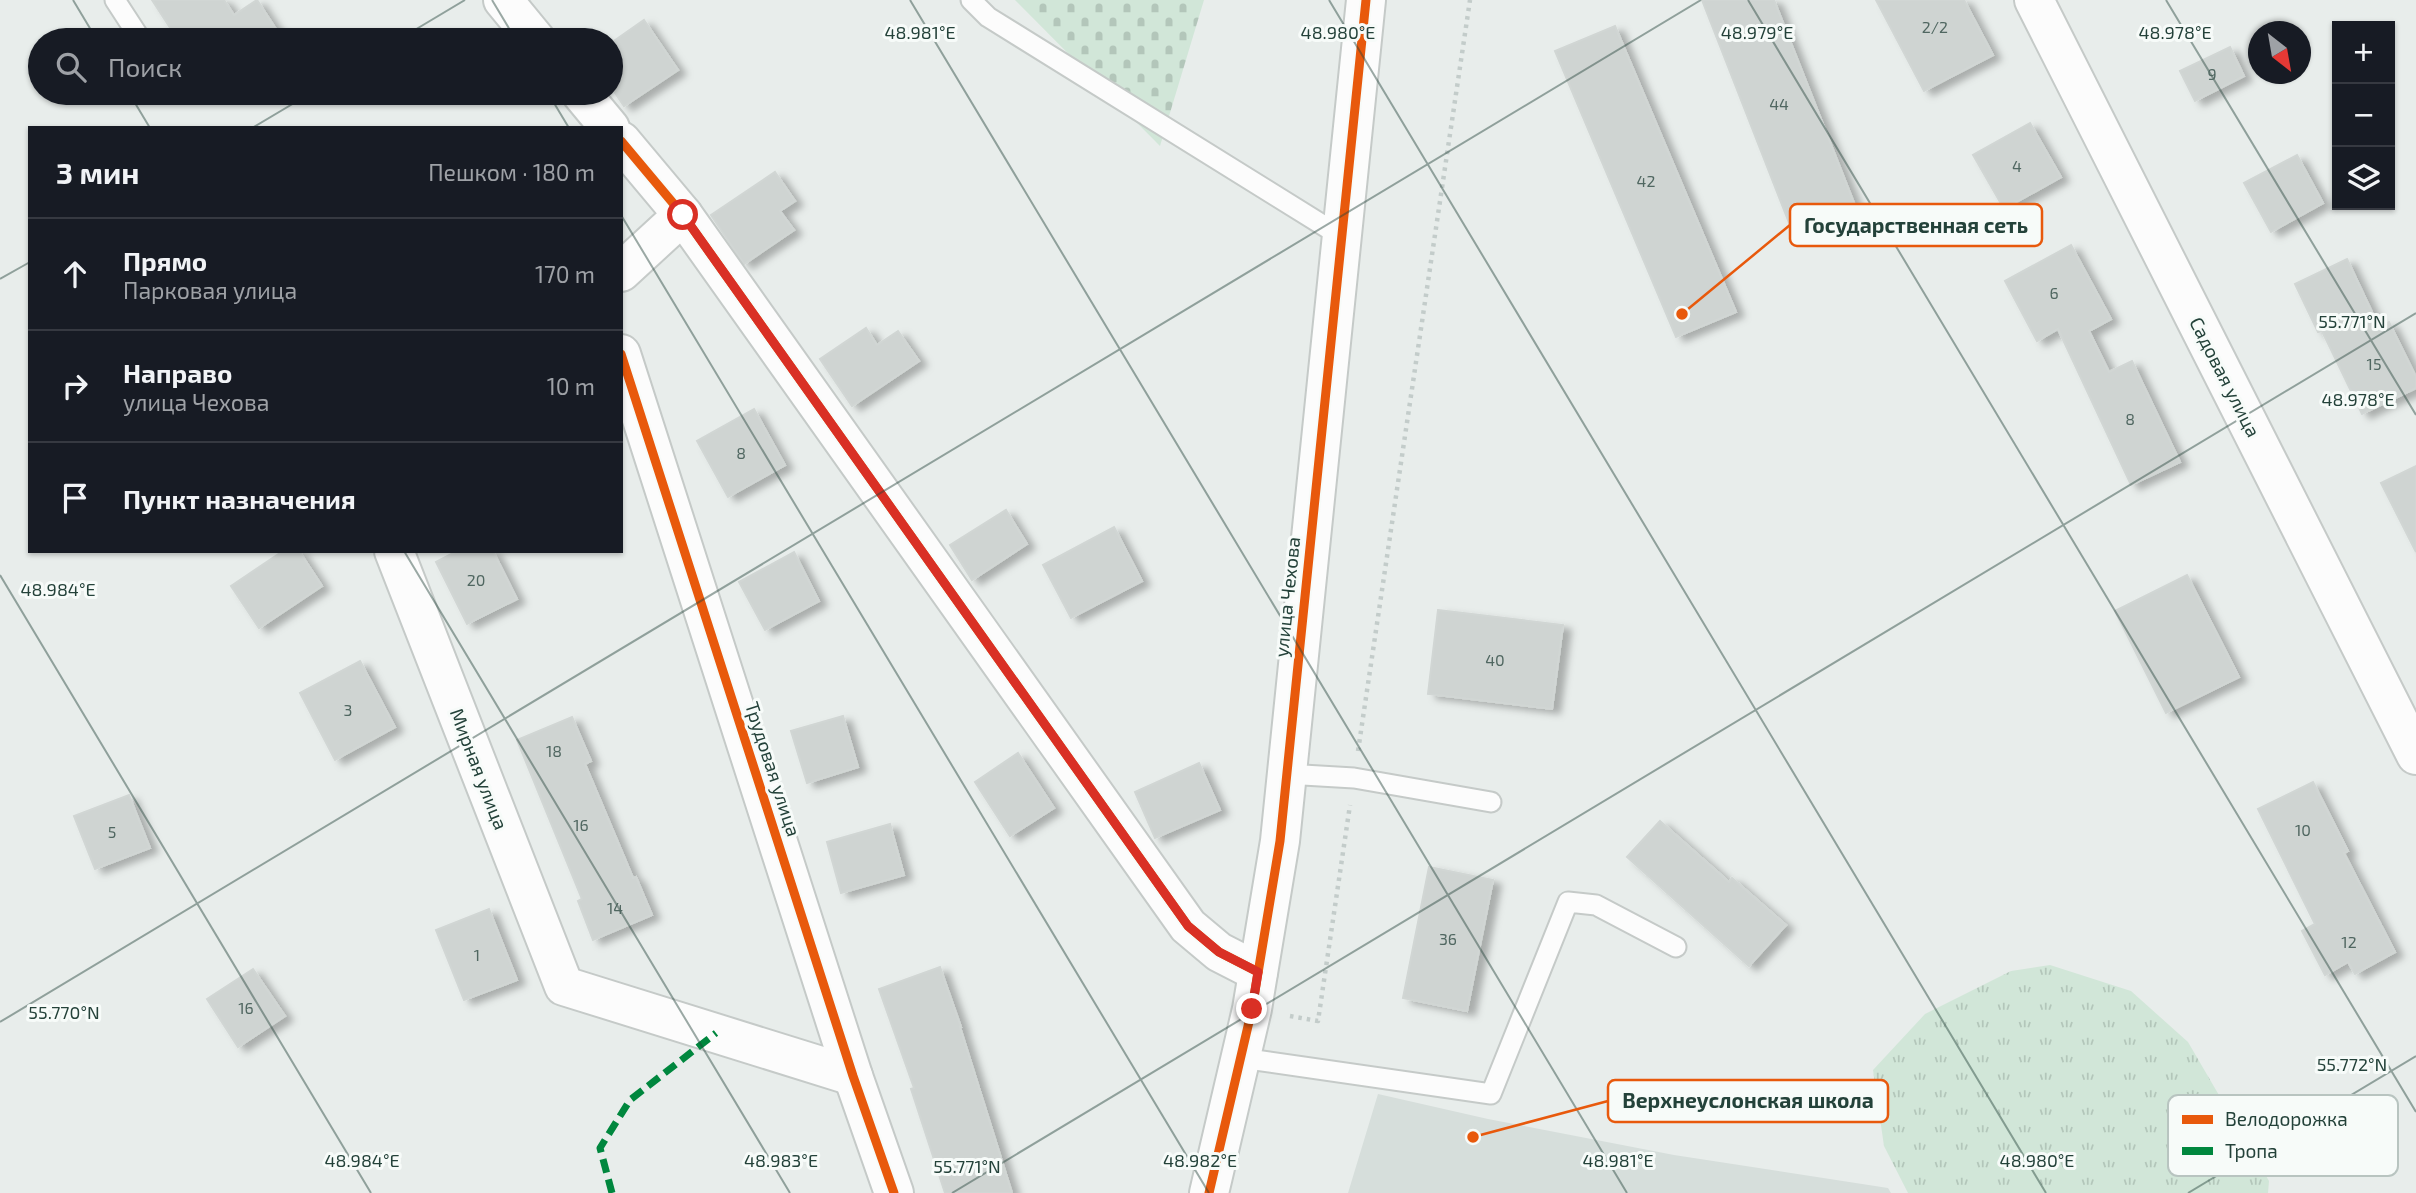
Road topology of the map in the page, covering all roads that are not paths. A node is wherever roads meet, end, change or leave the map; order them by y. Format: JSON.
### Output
{"nodes":[{"id":1,"x":115,"y":0,"type":"edge"},
{"id":2,"x":503,"y":0,"type":"edge"},
{"id":3,"x":971,"y":0,"type":"edge"},
{"id":4,"x":1366,"y":0,"type":"edge"},
{"id":5,"x":2034,"y":0,"type":"edge"},
{"id":6,"x":133,"y":28,"type":"edge"},
{"id":7,"x":527,"y":28,"type":"edge"},
{"id":8,"x":590,"y":105,"type":"edge"},
{"id":9,"x":608,"y":126,"type":"edge"},
{"id":10,"x":623,"y":143,"type":"edge"},
{"id":11,"x":683,"y":215,"type":"junction"},
{"id":12,"x":1342,"y":237,"type":"junction"},
{"id":13,"x":623,"y":270,"type":"edge"},
{"id":14,"x":623,"y":360,"type":"edge"},
{"id":15,"x":395,"y":553,"type":"edge"},
{"id":16,"x":2416,"y":755,"type":"edge"},
{"id":17,"x":1286,"y":774,"type":"junction"},
{"id":18,"x":1492,"y":802,"type":"dead end"},
{"id":19,"x":1676,"y":947,"type":"dead end"},
{"id":20,"x":1255,"y":991,"type":"junction"},
{"id":21,"x":1241,"y":1058,"type":"junction"},
{"id":22,"x":853,"y":1076,"type":"junction"},
{"id":23,"x":894,"y":1193,"type":"edge"},
{"id":24,"x":1209,"y":1193,"type":"edge"}],
"edges":[{"from":1,"to":6,"type":"lane"},
{"from":2,"to":7,"type":"street"},
{"from":3,"to":12,"type":"lane"},
{"from":4,"to":12,"type":"street","name":"улица Чехова"},
{"from":5,"to":16,"type":"street","name":"Садовая улица"},
{"from":8,"to":9,"type":"street"},
{"from":10,"to":11,"type":"street"},
{"from":11,"to":13,"type":"street"},
{"from":11,"to":20,"type":"street"},
{"from":12,"to":17,"type":"street","name":"улица Чехова"},
{"from":14,"to":22,"type":"street","name":"Трудовая улица"},
{"from":15,"to":22,"type":"street","name":"Мирная улица"},
{"from":17,"to":18,"type":"lane"},
{"from":17,"to":20,"type":"street","name":"улица Чехова"},
{"from":19,"to":21,"type":"lane"},
{"from":20,"to":21,"type":"street","name":"улица Чехова"},
{"from":21,"to":24,"type":"street","name":"улица Чехова"},
{"from":22,"to":23,"type":"street","name":"Трудовая улица"}]}
